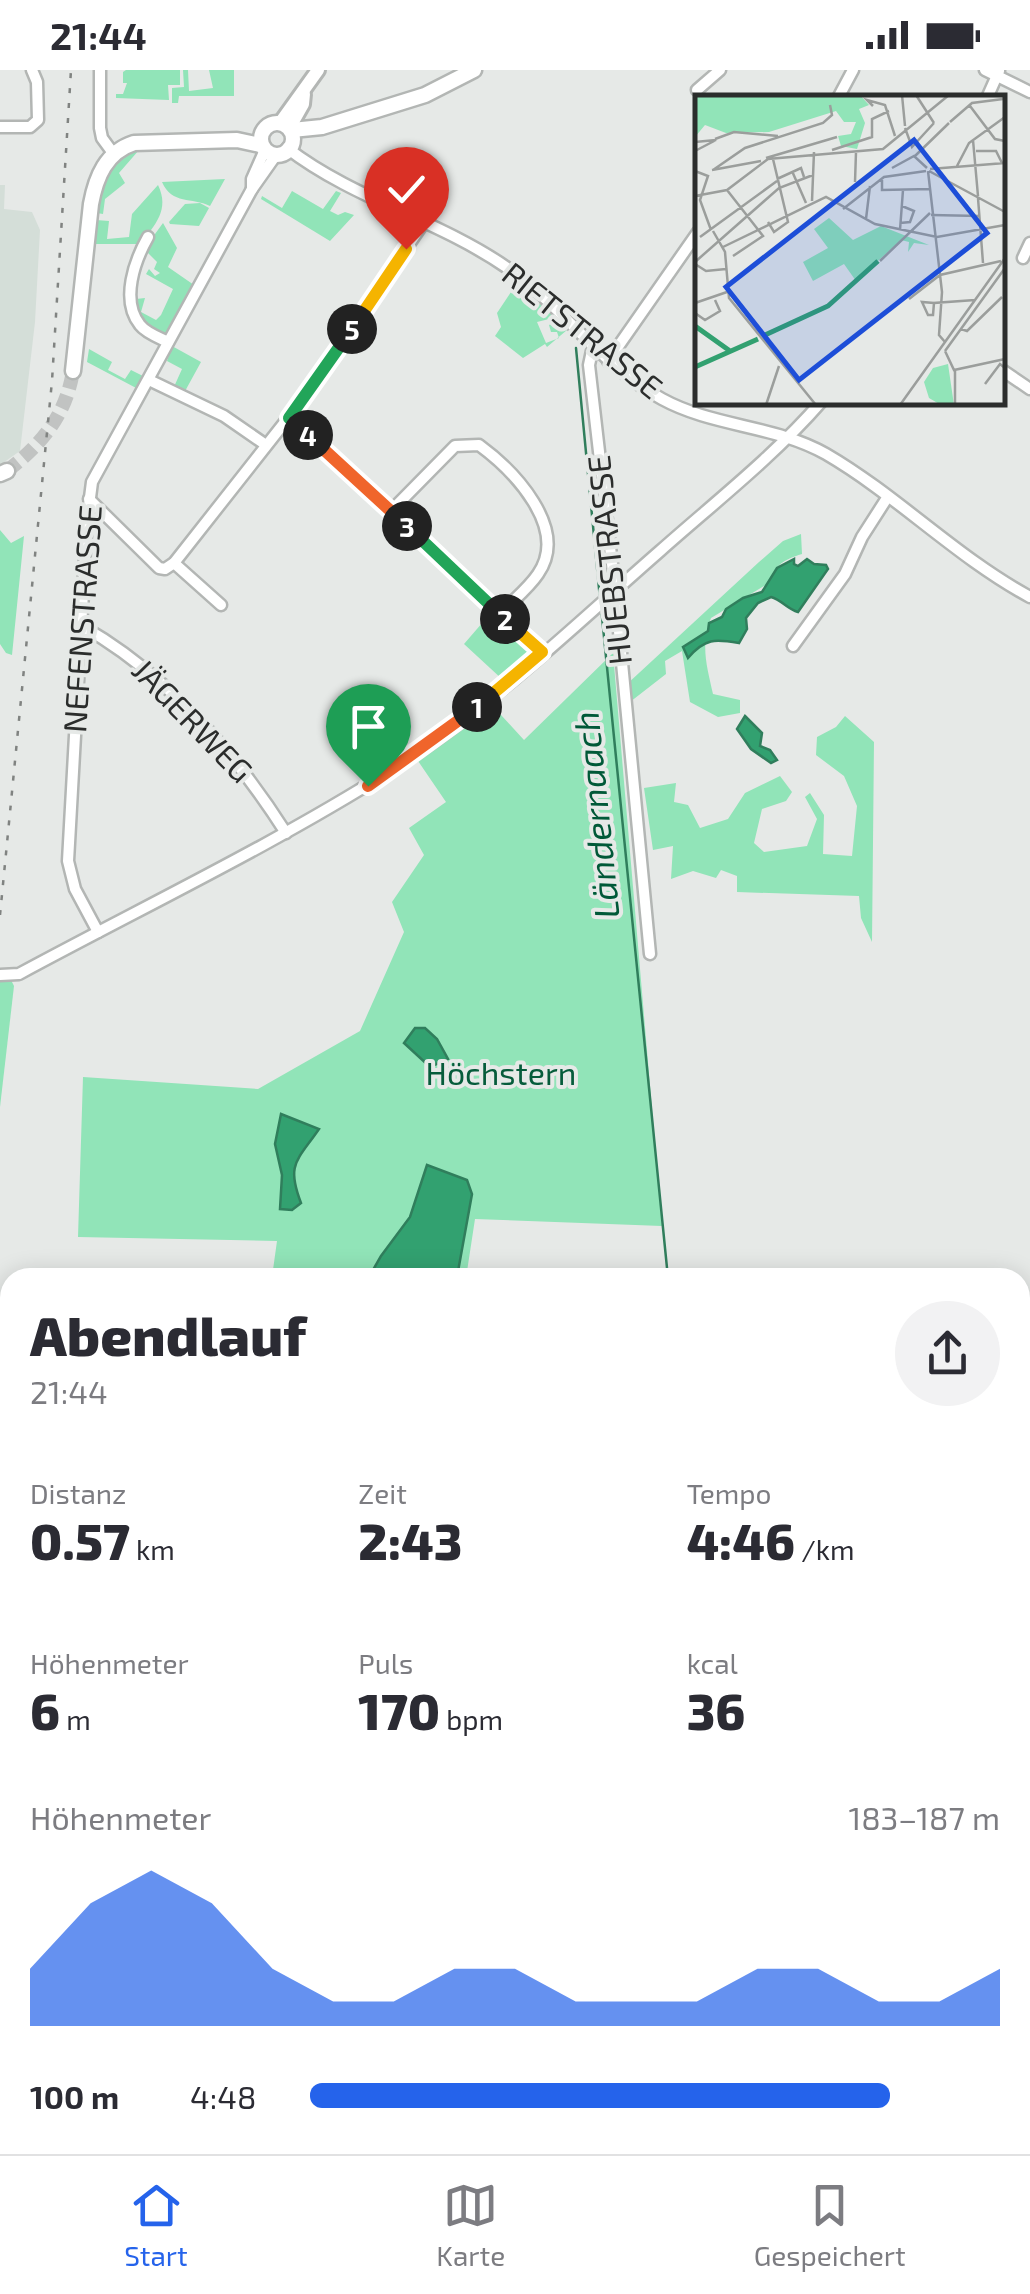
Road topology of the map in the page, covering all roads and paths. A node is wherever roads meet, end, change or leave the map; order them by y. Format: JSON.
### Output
{"nodes":[{"id":1,"x":32,"y":70,"type":"edge"},
{"id":2,"x":100,"y":70,"type":"edge"},
{"id":3,"x":318,"y":70,"type":"edge"},
{"id":4,"x":474,"y":70,"type":"edge"},
{"id":5,"x":720,"y":70,"type":"edge"},
{"id":6,"x":853,"y":70,"type":"edge"},
{"id":7,"x":985,"y":70,"type":"edge"},
{"id":8,"x":998,"y":72,"type":"edge"},
{"id":9,"x":697,"y":90,"type":"dead end"},
{"id":10,"x":1030,"y":92,"type":"edge"},
{"id":11,"x":840,"y":95,"type":"edge"},
{"id":12,"x":987,"y":95,"type":"edge"},
{"id":13,"x":0,"y":127,"type":"edge"},
{"id":14,"x":281,"y":138,"type":"junction"},
{"id":15,"x":114,"y":153,"type":"junction"},
{"id":16,"x":424,"y":222,"type":"junction"},
{"id":17,"x":695,"y":236,"type":"edge"},
{"id":18,"x":148,"y":237,"type":"dead end"},
{"id":19,"x":1030,"y":243,"type":"edge"},
{"id":20,"x":1022,"y":258,"type":"dead end"},
{"id":21,"x":168,"y":342,"type":"junction"},
{"id":22,"x":593,"y":346,"type":"junction"},
{"id":23,"x":608,"y":361,"type":"junction"},
{"id":24,"x":74,"y":371,"type":"tunnel mouth"},
{"id":25,"x":1005,"y":372,"type":"edge"},
{"id":26,"x":149,"y":380,"type":"junction"},
{"id":27,"x":1030,"y":388,"type":"edge"},
{"id":28,"x":818,"y":405,"type":"edge"},
{"id":29,"x":289,"y":418,"type":"junction"},
{"id":30,"x":788,"y":437,"type":"junction"},
{"id":31,"x":266,"y":445,"type":"junction"},
{"id":32,"x":888,"y":498,"type":"junction"},
{"id":33,"x":89,"y":499,"type":"junction"},
{"id":34,"x":391,"y":511,"type":"junction"},
{"id":35,"x":174,"y":564,"type":"junction"},
{"id":36,"x":612,"y":592,"type":"junction"},
{"id":37,"x":1030,"y":597,"type":"edge"},
{"id":38,"x":222,"y":605,"type":"dead end"},
{"id":39,"x":500,"y":614,"type":"junction"},
{"id":40,"x":82,"y":626,"type":"junction"},
{"id":41,"x":793,"y":646,"type":"dead end"},
{"id":42,"x":542,"y":652,"type":"junction"},
{"id":43,"x":286,"y":833,"type":"junction"},
{"id":44,"x":98,"y":932,"type":"junction"},
{"id":45,"x":650,"y":954,"type":"dead end"},
{"id":46,"x":0,"y":975,"type":"edge"}],
"edges":[{"from":1,"to":13,"type":"street"},
{"from":2,"to":15,"type":"street"},
{"from":3,"to":14,"type":"street"},
{"from":4,"to":14,"type":"main road"},
{"from":5,"to":9,"type":"street"},
{"from":6,"to":11,"type":"street"},
{"from":7,"to":8,"type":"street"},
{"from":8,"to":10,"type":"street"},
{"from":8,"to":12,"type":"street"},
{"from":14,"to":15,"type":"main road"},
{"from":14,"to":16,"type":"street","name":"RIETSTRASSE"},
{"from":14,"to":21,"type":"street","name":"NEFENSTRASSE"},
{"from":15,"to":24,"type":"main road"},
{"from":16,"to":22,"type":"street","name":"RIETSTRASSE"},
{"from":16,"to":29,"type":"street"},
{"from":17,"to":23,"type":"street"},
{"from":18,"to":21,"type":"street"},
{"from":19,"to":20,"type":"street"},
{"from":21,"to":26,"type":"street","name":"NEFENSTRASSE"},
{"from":22,"to":23,"type":"street","name":"RIETSTRASSE"},
{"from":22,"to":36,"type":"street","name":"HUEBSTRASSE"},
{"from":23,"to":30,"type":"street","name":"RIETSTRASSE"},
{"from":25,"to":27,"type":"street"},
{"from":26,"to":31,"type":"street"},
{"from":26,"to":33,"type":"street","name":"NEFENSTRASSE"},
{"from":28,"to":30,"type":"street"},
{"from":29,"to":31,"type":"street"},
{"from":29,"to":34,"type":"street"},
{"from":30,"to":32,"type":"street","name":"RIETSTRASSE"},
{"from":30,"to":36,"type":"street"},
{"from":31,"to":35,"type":"street"},
{"from":32,"to":37,"type":"street","name":"RIETSTRASSE"},
{"from":32,"to":41,"type":"street"},
{"from":33,"to":35,"type":"street"},
{"from":33,"to":40,"type":"street","name":"NEFENSTRASSE"},
{"from":34,"to":39,"type":"street"},
{"from":34,"to":39,"type":"street"},
{"from":35,"to":38,"type":"street"},
{"from":36,"to":42,"type":"street"},
{"from":36,"to":45,"type":"street","name":"HUEBSTRASSE"},
{"from":39,"to":42,"type":"street"},
{"from":40,"to":43,"type":"street","name":"JÄGERWEG"},
{"from":40,"to":44,"type":"street","name":"NEFENSTRASSE"},
{"from":42,"to":43,"type":"street"},
{"from":43,"to":44,"type":"street"},
{"from":44,"to":46,"type":"street"}]}
